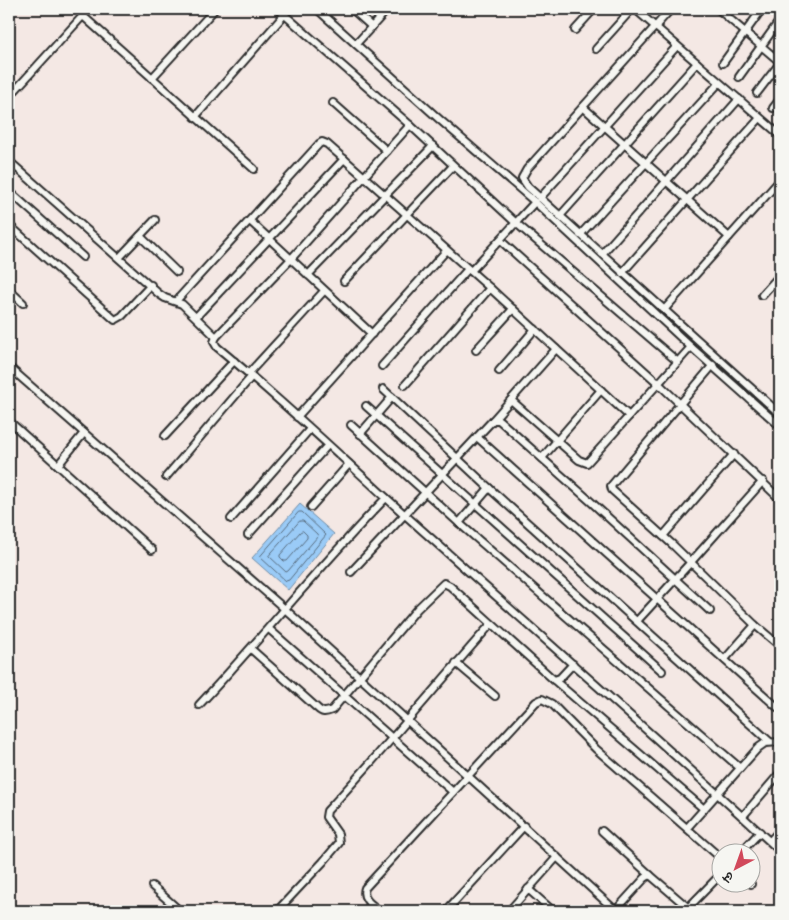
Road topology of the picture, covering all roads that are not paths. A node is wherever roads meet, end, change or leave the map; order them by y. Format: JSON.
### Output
{"nodes":[{"id":1,"x":89,"y":9,"type":"edge"},
{"id":2,"x":215,"y":9,"type":"edge"},
{"id":3,"x":278,"y":9,"type":"edge"},
{"id":4,"x":317,"y":9,"type":"edge"},
{"id":5,"x":352,"y":9,"type":"edge"},
{"id":6,"x":388,"y":9,"type":"edge"},
{"id":7,"x":594,"y":9,"type":"edge"},
{"id":8,"x":633,"y":9,"type":"edge"},
{"id":9,"x":671,"y":9,"type":"edge"},
{"id":10,"x":718,"y":9,"type":"edge"},
{"id":11,"x":760,"y":9,"type":"edge"},
{"id":12,"x":285,"y":14,"type":"junction"},
{"id":13,"x":82,"y":16,"type":"junction"},
{"id":14,"x":780,"y":20,"type":"edge"},
{"id":15,"x":372,"y":27,"type":"junction"},
{"id":16,"x":655,"y":27,"type":"junction"},
{"id":17,"x":575,"y":30,"type":"dead end"},
{"id":18,"x":745,"y":32,"type":"junction"},
{"id":19,"x":356,"y":44,"type":"junction"},
{"id":20,"x":677,"y":46,"type":"junction"},
{"id":21,"x":762,"y":46,"type":"junction"},
{"id":22,"x":596,"y":49,"type":"dead end"},
{"id":23,"x":697,"y":63,"type":"junction"},
{"id":24,"x":723,"y":63,"type":"dead end"},
{"id":25,"x":780,"y":63,"type":"edge"},
{"id":26,"x":739,"y":77,"type":"dead end"},
{"id":27,"x":152,"y":78,"type":"junction"},
{"id":28,"x":720,"y":83,"type":"junction"},
{"id":29,"x":757,"y":93,"type":"dead end"},
{"id":30,"x":9,"y":97,"type":"edge"},
{"id":31,"x":739,"y":99,"type":"junction"},
{"id":32,"x":780,"y":100,"type":"edge"},
{"id":33,"x":333,"y":103,"type":"dead end"},
{"id":34,"x":583,"y":107,"type":"junction"},
{"id":35,"x":773,"y":108,"type":"dead end"},
{"id":36,"x":195,"y":116,"type":"junction"},
{"id":37,"x":760,"y":118,"type":"junction"},
{"id":38,"x":410,"y":125,"type":"junction"},
{"id":39,"x":603,"y":126,"type":"junction"},
{"id":40,"x":780,"y":135,"type":"edge"},
{"id":41,"x":624,"y":144,"type":"junction"},
{"id":42,"x":433,"y":146,"type":"junction"},
{"id":43,"x":387,"y":151,"type":"junction"},
{"id":44,"x":344,"y":159,"type":"junction"},
{"id":45,"x":9,"y":161,"type":"edge"},
{"id":46,"x":646,"y":163,"type":"junction"},
{"id":47,"x":453,"y":166,"type":"junction"},
{"id":48,"x":254,"y":169,"type":"dead end"},
{"id":49,"x":364,"y":176,"type":"junction"},
{"id":50,"x":780,"y":180,"type":"edge"},
{"id":51,"x":666,"y":182,"type":"junction"},
{"id":52,"x":9,"y":191,"type":"edge"},
{"id":53,"x":385,"y":195,"type":"junction"},
{"id":54,"x":537,"y":200,"type":"junction"},
{"id":55,"x":687,"y":200,"type":"junction"},
{"id":56,"x":407,"y":214,"type":"junction"},
{"id":57,"x":560,"y":216,"type":"junction"},
{"id":58,"x":155,"y":220,"type":"dead end"},
{"id":59,"x":250,"y":221,"type":"junction"},
{"id":60,"x":516,"y":223,"type":"junction"},
{"id":61,"x":9,"y":225,"type":"edge"},
{"id":62,"x":580,"y":235,"type":"junction"},
{"id":63,"x":140,"y":236,"type":"junction"},
{"id":64,"x":729,"y":237,"type":"junction"},
{"id":65,"x":271,"y":239,"type":"junction"},
{"id":66,"x":500,"y":240,"type":"junction"},
{"id":67,"x":446,"y":251,"type":"junction"},
{"id":68,"x":602,"y":254,"type":"junction"},
{"id":69,"x":83,"y":257,"type":"dead end"},
{"id":70,"x":120,"y":258,"type":"junction"},
{"id":71,"x":291,"y":259,"type":"junction"},
{"id":72,"x":470,"y":270,"type":"junction"},
{"id":73,"x":177,"y":272,"type":"dead end"},
{"id":74,"x":622,"y":273,"type":"junction"},
{"id":75,"x":308,"y":275,"type":"junction"},
{"id":76,"x":780,"y":275,"type":"edge"},
{"id":77,"x":344,"y":281,"type":"dead end"},
{"id":78,"x":150,"y":285,"type":"junction"},
{"id":79,"x":490,"y":288,"type":"junction"},
{"id":80,"x":9,"y":290,"type":"edge"},
{"id":81,"x":324,"y":290,"type":"junction"},
{"id":82,"x":762,"y":295,"type":"dead end"},
{"id":83,"x":176,"y":301,"type":"junction"},
{"id":84,"x":23,"y":303,"type":"dead end"},
{"id":85,"x":513,"y":309,"type":"junction"},
{"id":86,"x":664,"y":310,"type":"junction"},
{"id":87,"x":196,"y":318,"type":"junction"},
{"id":88,"x":536,"y":330,"type":"junction"},
{"id":89,"x":372,"y":334,"type":"junction"},
{"id":90,"x":216,"y":337,"type":"junction"},
{"id":91,"x":692,"y":347,"type":"junction"},
{"id":92,"x":556,"y":349,"type":"junction"},
{"id":93,"x":476,"y":350,"type":"dead end"},
{"id":94,"x":234,"y":361,"type":"junction"},
{"id":95,"x":678,"y":362,"type":"junction"},
{"id":96,"x":713,"y":365,"type":"junction"},
{"id":97,"x":382,"y":366,"type":"dead end"},
{"id":98,"x":9,"y":367,"type":"edge"},
{"id":99,"x":499,"y":371,"type":"dead end"},
{"id":100,"x":250,"y":375,"type":"junction"},
{"id":101,"x":658,"y":383,"type":"junction"},
{"id":102,"x":404,"y":385,"type":"dead end"},
{"id":103,"x":384,"y":389,"type":"dead end"},
{"id":104,"x":601,"y":390,"type":"junction"},
{"id":105,"x":392,"y":397,"type":"junction"},
{"id":106,"x":511,"y":400,"type":"junction"},
{"id":107,"x":680,"y":405,"type":"junction"},
{"id":108,"x":366,"y":406,"type":"dead end"},
{"id":109,"x":780,"y":414,"type":"edge"},
{"id":110,"x":376,"y":415,"type":"junction"},
{"id":111,"x":629,"y":416,"type":"junction"},
{"id":112,"x":297,"y":417,"type":"junction"},
{"id":113,"x":493,"y":420,"type":"junction"},
{"id":114,"x":9,"y":421,"type":"edge"},
{"id":115,"x":351,"y":425,"type":"dead end"},
{"id":116,"x":780,"y":426,"type":"edge"},
{"id":117,"x":310,"y":429,"type":"junction"},
{"id":118,"x":84,"y":433,"type":"junction"},
{"id":119,"x":360,"y":434,"type":"junction"},
{"id":120,"x":166,"y":436,"type":"dead end"},
{"id":121,"x":477,"y":437,"type":"junction"},
{"id":122,"x":558,"y":440,"type":"junction"},
{"id":123,"x":328,"y":445,"type":"junction"},
{"id":124,"x":734,"y":454,"type":"junction"},
{"id":125,"x":458,"y":458,"type":"junction"},
{"id":126,"x":542,"y":458,"type":"junction"},
{"id":127,"x":349,"y":464,"type":"junction"},
{"id":128,"x":58,"y":465,"type":"junction"},
{"id":129,"x":442,"y":475,"type":"junction"},
{"id":130,"x":166,"y":477,"type":"dead end"},
{"id":131,"x":763,"y":481,"type":"junction"},
{"id":132,"x":489,"y":488,"type":"junction"},
{"id":133,"x":426,"y":492,"type":"junction"},
{"id":134,"x":386,"y":498,"type":"junction"},
{"id":135,"x":780,"y":499,"type":"edge"},
{"id":136,"x":475,"y":505,"type":"junction"},
{"id":137,"x":311,"y":507,"type":"dead end"},
{"id":138,"x":404,"y":514,"type":"junction"},
{"id":139,"x":231,"y":519,"type":"dead end"},
{"id":140,"x":459,"y":523,"type":"junction"},
{"id":141,"x":248,"y":535,"type":"dead end"},
{"id":142,"x":663,"y":536,"type":"junction"},
{"id":143,"x":152,"y":550,"type":"dead end"},
{"id":144,"x":691,"y":562,"type":"junction"},
{"id":145,"x":351,"y":572,"type":"dead end"},
{"id":146,"x":676,"y":579,"type":"junction"},
{"id":147,"x":657,"y":600,"type":"junction"},
{"id":148,"x":286,"y":610,"type":"junction"},
{"id":149,"x":710,"y":611,"type":"dead end"},
{"id":150,"x":637,"y":620,"type":"junction"},
{"id":151,"x":491,"y":624,"type":"junction"},
{"id":152,"x":755,"y":625,"type":"junction"},
{"id":153,"x":269,"y":629,"type":"junction"},
{"id":154,"x":780,"y":646,"type":"edge"},
{"id":155,"x":252,"y":649,"type":"junction"},
{"id":156,"x":725,"y":659,"type":"junction"},
{"id":157,"x":456,"y":663,"type":"junction"},
{"id":158,"x":573,"y":664,"type":"junction"},
{"id":159,"x":662,"y":671,"type":"dead end"},
{"id":160,"x":359,"y":677,"type":"junction"},
{"id":161,"x":554,"y":680,"type":"junction"},
{"id":162,"x":343,"y":696,"type":"junction"},
{"id":163,"x":495,"y":696,"type":"dead end"},
{"id":164,"x":199,"y":705,"type":"dead end"},
{"id":165,"x":777,"y":707,"type":"dead end"},
{"id":166,"x":408,"y":721,"type":"junction"},
{"id":167,"x":392,"y":740,"type":"junction"},
{"id":168,"x":770,"y":742,"type":"junction"},
{"id":169,"x":780,"y":742,"type":"edge"},
{"id":170,"x":740,"y":768,"type":"junction"},
{"id":171,"x":780,"y":773,"type":"edge"},
{"id":172,"x":468,"y":775,"type":"junction"},
{"id":173,"x":453,"y":792,"type":"junction"},
{"id":174,"x":718,"y":793,"type":"junction"},
{"id":175,"x":704,"y":809,"type":"junction"},
{"id":176,"x":743,"y":816,"type":"junction"},
{"id":177,"x":524,"y":826,"type":"junction"},
{"id":178,"x":687,"y":828,"type":"junction"},
{"id":179,"x":780,"y":830,"type":"edge"},
{"id":180,"x":602,"y":831,"type":"dead end"},
{"id":181,"x":760,"y":832,"type":"junction"},
{"id":182,"x":770,"y":841,"type":"junction"},
{"id":183,"x":750,"y":842,"type":"edge"},
{"id":184,"x":712,"y":850,"type":"edge"},
{"id":185,"x":780,"y":850,"type":"edge"},
{"id":186,"x":557,"y":857,"type":"junction"},
{"id":187,"x":650,"y":875,"type":"junction"},
{"id":188,"x":712,"y":884,"type":"edge"},
{"id":189,"x":152,"y":886,"type":"dead end"},
{"id":190,"x":528,"y":890,"type":"junction"},
{"id":191,"x":688,"y":910,"type":"edge"},
{"id":192,"x":180,"y":911,"type":"edge"},
{"id":193,"x":277,"y":911,"type":"edge"},
{"id":194,"x":380,"y":911,"type":"edge"},
{"id":195,"x":446,"y":911,"type":"edge"},
{"id":196,"x":509,"y":911,"type":"edge"},
{"id":197,"x":553,"y":911,"type":"edge"},
{"id":198,"x":615,"y":911,"type":"edge"}],
"edges":[{"from":1,"to":13,"type":"street"},
{"from":2,"to":27,"type":"street"},
{"from":3,"to":12,"type":"street"},
{"from":4,"to":19,"type":"street"},
{"from":5,"to":15,"type":"street"},
{"from":6,"to":15,"type":"street"},
{"from":7,"to":17,"type":"street"},
{"from":8,"to":16,"type":"street"},
{"from":8,"to":22,"type":"street"},
{"from":9,"to":16,"type":"street"},
{"from":10,"to":18,"type":"street"},
{"from":11,"to":18,"type":"street"},
{"from":12,"to":36,"type":"street"},
{"from":12,"to":38,"type":"street"},
{"from":13,"to":27,"type":"street"},
{"from":13,"to":30,"type":"street"},
{"from":14,"to":21,"type":"street"},
{"from":15,"to":19,"type":"street"},
{"from":16,"to":20,"type":"street"},
{"from":16,"to":34,"type":"street"},
{"from":18,"to":21,"type":"street"},
{"from":18,"to":24,"type":"street"},
{"from":19,"to":54,"type":"street"},
{"from":20,"to":23,"type":"street"},
{"from":20,"to":39,"type":"street"},
{"from":21,"to":25,"type":"street"},
{"from":21,"to":26,"type":"street"},
{"from":23,"to":28,"type":"street"},
{"from":23,"to":41,"type":"street"},
{"from":25,"to":29,"type":"street"},
{"from":27,"to":36,"type":"street"},
{"from":28,"to":31,"type":"street"},
{"from":28,"to":46,"type":"street"},
{"from":31,"to":37,"type":"street"},
{"from":31,"to":51,"type":"street"},
{"from":32,"to":35,"type":"street"},
{"from":33,"to":43,"type":"street"},
{"from":34,"to":39,"type":"street"},
{"from":34,"to":54,"type":"street"},
{"from":36,"to":48,"type":"street"},
{"from":37,"to":40,"type":"street"},
{"from":37,"to":55,"type":"street"},
{"from":38,"to":42,"type":"street"},
{"from":38,"to":43,"type":"street"},
{"from":39,"to":41,"type":"street"},
{"from":39,"to":54,"type":"street"},
{"from":41,"to":46,"type":"street"},
{"from":41,"to":57,"type":"street"},
{"from":42,"to":47,"type":"street"},
{"from":42,"to":53,"type":"street"},
{"from":43,"to":49,"type":"street"},
{"from":44,"to":49,"type":"street"},
{"from":44,"to":59,"type":"street"},
{"from":44,"to":65,"type":"street"},
{"from":45,"to":70,"type":"street"},
{"from":46,"to":51,"type":"street"},
{"from":46,"to":62,"type":"street"},
{"from":47,"to":56,"type":"street"},
{"from":47,"to":60,"type":"street"},
{"from":49,"to":53,"type":"street"},
{"from":49,"to":71,"type":"street"},
{"from":50,"to":64,"type":"street"},
{"from":51,"to":55,"type":"street"},
{"from":51,"to":68,"type":"street"},
{"from":52,"to":69,"type":"street"},
{"from":53,"to":56,"type":"street"},
{"from":53,"to":75,"type":"street"},
{"from":54,"to":57,"type":"street"},
{"from":54,"to":60,"type":"street"},
{"from":54,"to":91,"type":"street"},
{"from":55,"to":64,"type":"street"},
{"from":55,"to":74,"type":"street"},
{"from":56,"to":67,"type":"street"},
{"from":56,"to":77,"type":"street"},
{"from":57,"to":62,"type":"street"},
{"from":58,"to":63,"type":"street"},
{"from":59,"to":65,"type":"street"},
{"from":59,"to":83,"type":"street"},
{"from":60,"to":66,"type":"street"},
{"from":60,"to":95,"type":"street"},
{"from":61,"to":78,"type":"street"},
{"from":62,"to":68,"type":"street"},
{"from":63,"to":70,"type":"street"},
{"from":63,"to":73,"type":"street"},
{"from":64,"to":86,"type":"street"},
{"from":65,"to":71,"type":"street"},
{"from":65,"to":87,"type":"street"},
{"from":66,"to":72,"type":"street"},
{"from":66,"to":101,"type":"street"},
{"from":67,"to":72,"type":"street"},
{"from":67,"to":89,"type":"street"},
{"from":68,"to":74,"type":"street"},
{"from":70,"to":78,"type":"street"},
{"from":71,"to":75,"type":"street"},
{"from":71,"to":90,"type":"street"},
{"from":72,"to":79,"type":"street"},
{"from":72,"to":97,"type":"street"},
{"from":74,"to":86,"type":"street"},
{"from":75,"to":81,"type":"street"},
{"from":76,"to":82,"type":"street"},
{"from":78,"to":83,"type":"street"},
{"from":79,"to":85,"type":"street"},
{"from":79,"to":102,"type":"street"},
{"from":80,"to":84,"type":"street"},
{"from":81,"to":89,"type":"street"},
{"from":81,"to":100,"type":"street"},
{"from":83,"to":87,"type":"street"},
{"from":85,"to":88,"type":"street"},
{"from":85,"to":93,"type":"street"},
{"from":86,"to":109,"type":"street"},
{"from":87,"to":90,"type":"street"},
{"from":88,"to":92,"type":"street"},
{"from":88,"to":99,"type":"street"},
{"from":89,"to":112,"type":"street"},
{"from":90,"to":94,"type":"street"},
{"from":91,"to":95,"type":"street"},
{"from":91,"to":96,"type":"street"},
{"from":92,"to":104,"type":"street"},
{"from":92,"to":106,"type":"street"},
{"from":94,"to":100,"type":"street"},
{"from":94,"to":120,"type":"street"},
{"from":95,"to":101,"type":"street"},
{"from":96,"to":107,"type":"street"},
{"from":96,"to":116,"type":"street"},
{"from":98,"to":118,"type":"street"},
{"from":100,"to":112,"type":"street"},
{"from":100,"to":130,"type":"street"},
{"from":101,"to":107,"type":"street"},
{"from":101,"to":111,"type":"street"},
{"from":103,"to":105,"type":"street"},
{"from":104,"to":111,"type":"street"},
{"from":104,"to":122,"type":"street"},
{"from":105,"to":110,"type":"street"},
{"from":105,"to":125,"type":"street"},
{"from":106,"to":113,"type":"street"},
{"from":106,"to":122,"type":"street"},
{"from":107,"to":124,"type":"street"},
{"from":107,"to":142,"type":"street"},
{"from":108,"to":110,"type":"street"},
{"from":110,"to":119,"type":"street"},
{"from":110,"to":129,"type":"street"},
{"from":111,"to":122,"type":"street"},
{"from":112,"to":117,"type":"street"},
{"from":113,"to":121,"type":"street"},
{"from":113,"to":126,"type":"street"},
{"from":114,"to":128,"type":"street"},
{"from":115,"to":119,"type":"street"},
{"from":117,"to":123,"type":"street"},
{"from":117,"to":139,"type":"street"},
{"from":118,"to":128,"type":"street"},
{"from":118,"to":148,"type":"street"},
{"from":119,"to":133,"type":"street"},
{"from":121,"to":125,"type":"street"},
{"from":121,"to":147,"type":"street"},
{"from":122,"to":126,"type":"street"},
{"from":123,"to":127,"type":"street"},
{"from":123,"to":141,"type":"street"},
{"from":124,"to":131,"type":"street"},
{"from":124,"to":142,"type":"street"},
{"from":125,"to":129,"type":"street"},
{"from":125,"to":132,"type":"street"},
{"from":126,"to":146,"type":"street"},
{"from":127,"to":134,"type":"street"},
{"from":127,"to":137,"type":"street"},
{"from":128,"to":143,"type":"street"},
{"from":129,"to":133,"type":"street"},
{"from":129,"to":136,"type":"street"},
{"from":131,"to":135,"type":"street"},
{"from":131,"to":144,"type":"street"},
{"from":132,"to":136,"type":"street"},
{"from":132,"to":150,"type":"street"},
{"from":133,"to":138,"type":"street"},
{"from":133,"to":140,"type":"street"},
{"from":134,"to":138,"type":"street"},
{"from":134,"to":148,"type":"street"},
{"from":136,"to":140,"type":"street"},
{"from":136,"to":159,"type":"street"},
{"from":138,"to":145,"type":"street"},
{"from":138,"to":158,"type":"street"},
{"from":140,"to":170,"type":"street"},
{"from":142,"to":144,"type":"street"},
{"from":144,"to":146,"type":"street"},
{"from":144,"to":152,"type":"street"},
{"from":146,"to":147,"type":"street"},
{"from":146,"to":149,"type":"street"},
{"from":147,"to":150,"type":"street"},
{"from":147,"to":156,"type":"street"},
{"from":148,"to":153,"type":"street"},
{"from":148,"to":160,"type":"street"},
{"from":150,"to":168,"type":"street"},
{"from":151,"to":157,"type":"street"},
{"from":151,"to":160,"type":"street"},
{"from":151,"to":161,"type":"street"},
{"from":152,"to":154,"type":"street"},
{"from":152,"to":156,"type":"street"},
{"from":153,"to":155,"type":"street"},
{"from":153,"to":162,"type":"street"},
{"from":155,"to":162,"type":"street"},
{"from":155,"to":164,"type":"street"},
{"from":156,"to":165,"type":"street"},
{"from":157,"to":163,"type":"street"},
{"from":157,"to":166,"type":"street"},
{"from":158,"to":161,"type":"street"},
{"from":158,"to":174,"type":"street"},
{"from":160,"to":162,"type":"street"},
{"from":160,"to":166,"type":"street"},
{"from":161,"to":175,"type":"street"},
{"from":162,"to":167,"type":"street"},
{"from":166,"to":167,"type":"street"},
{"from":166,"to":172,"type":"street"},
{"from":167,"to":173,"type":"street"},
{"from":167,"to":193,"type":"street"},
{"from":168,"to":169,"type":"street"},
{"from":168,"to":170,"type":"street"},
{"from":170,"to":174,"type":"street"},
{"from":171,"to":176,"type":"street"},
{"from":172,"to":173,"type":"street"},
{"from":172,"to":177,"type":"street"},
{"from":172,"to":178,"type":"street"},
{"from":173,"to":194,"type":"street"},
{"from":174,"to":175,"type":"street"},
{"from":174,"to":176,"type":"street"},
{"from":175,"to":178,"type":"street"},
{"from":176,"to":181,"type":"street"},
{"from":177,"to":186,"type":"street"},
{"from":177,"to":195,"type":"street"},
{"from":178,"to":184,"type":"street"},
{"from":179,"to":182,"type":"street"},
{"from":180,"to":187,"type":"street"},
{"from":181,"to":182,"type":"street"},
{"from":181,"to":183,"type":"street"},
{"from":182,"to":185,"type":"street"},
{"from":186,"to":190,"type":"street"},
{"from":186,"to":198,"type":"street"},
{"from":187,"to":191,"type":"street"},
{"from":187,"to":198,"type":"street"},
{"from":188,"to":191,"type":"street"},
{"from":189,"to":192,"type":"street"},
{"from":190,"to":196,"type":"street"},
{"from":190,"to":197,"type":"street"}]}
